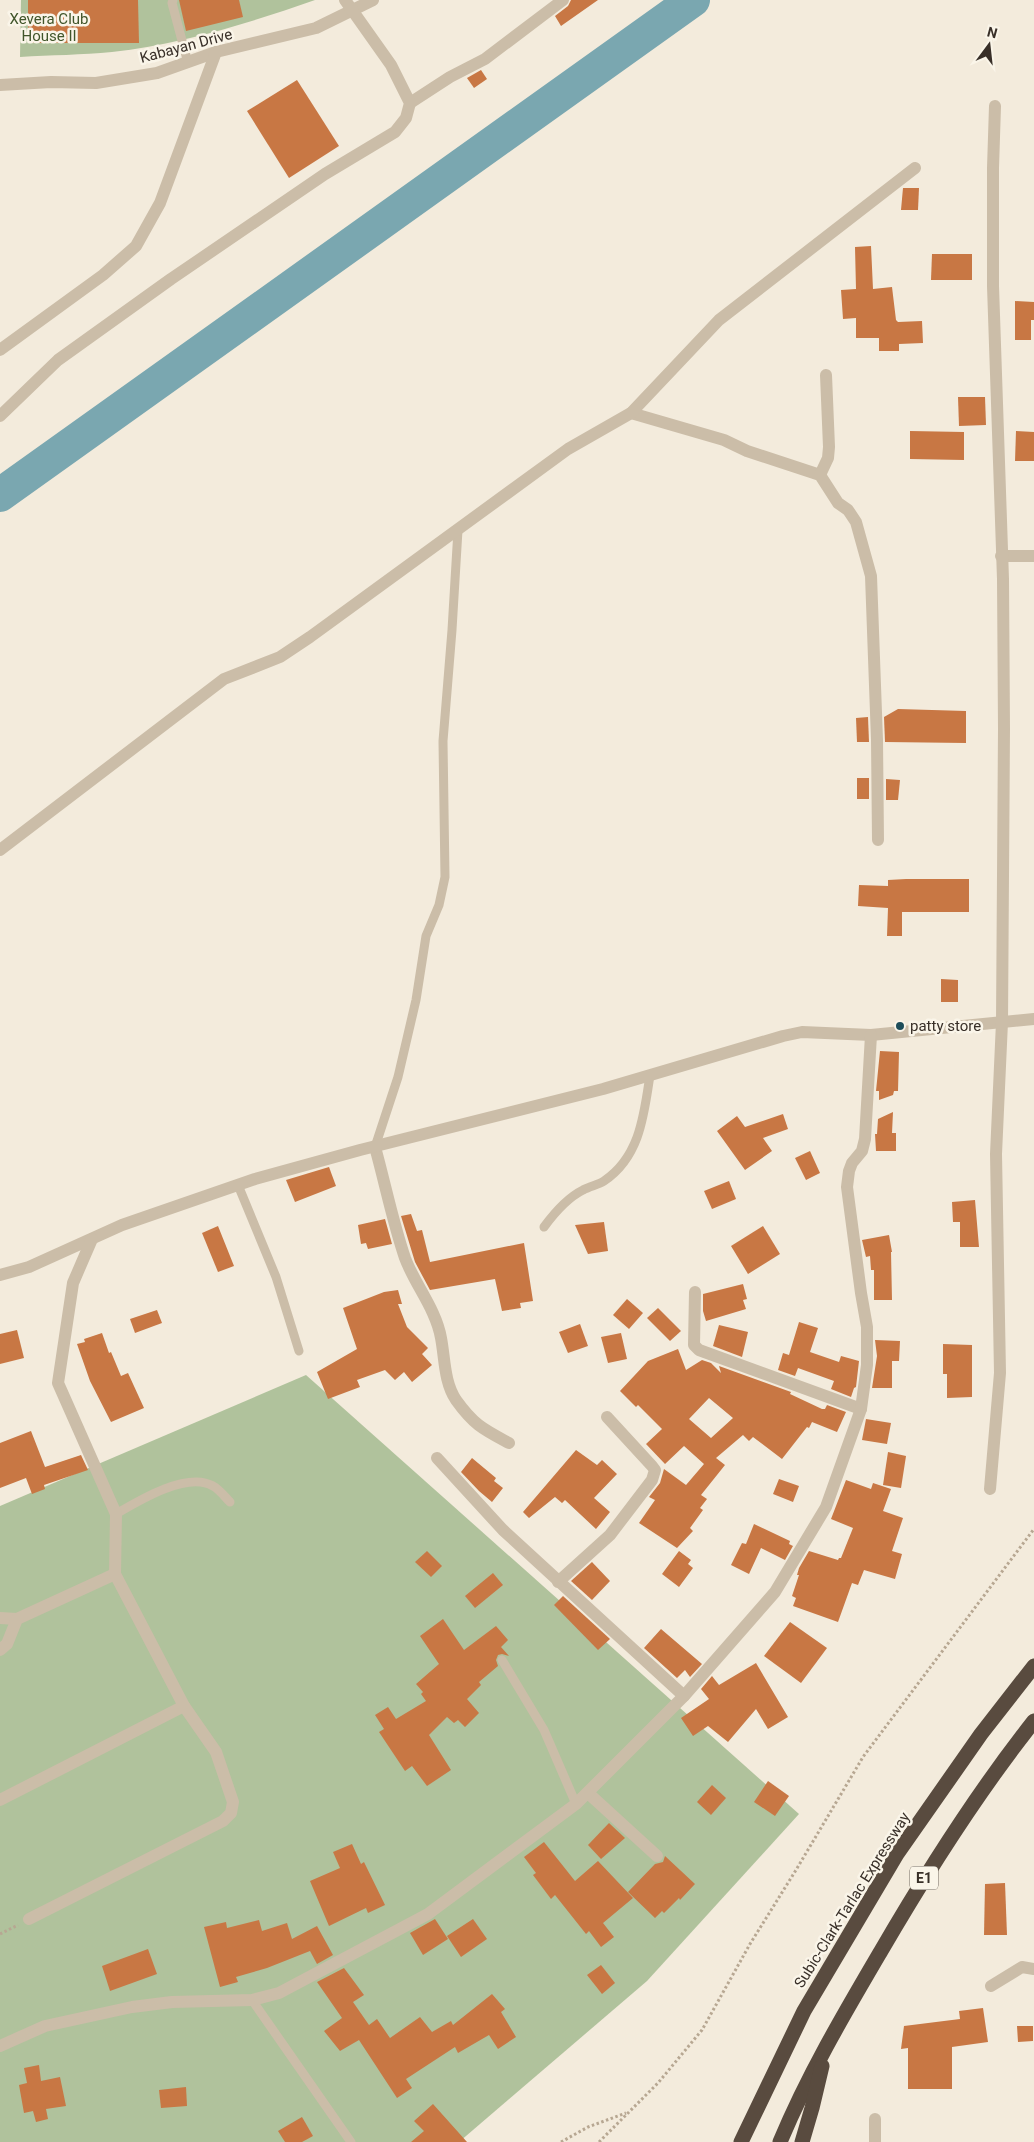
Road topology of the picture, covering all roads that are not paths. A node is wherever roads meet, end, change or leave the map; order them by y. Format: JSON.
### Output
{"nodes":[{"id":1,"x":173,"y":0,"type":"edge"},
{"id":2,"x":373,"y":0,"type":"edge"},
{"id":3,"x":563,"y":0,"type":"edge"},
{"id":4,"x":349,"y":5,"type":"edge"},
{"id":5,"x":216,"y":52,"type":"junction"},
{"id":6,"x":188,"y":63,"type":"junction"},
{"id":7,"x":0,"y":85,"type":"edge"},
{"id":8,"x":410,"y":103,"type":"junction"},
{"id":9,"x":995,"y":106,"type":"dead end"},
{"id":10,"x":914,"y":168,"type":"dead end"},
{"id":11,"x":0,"y":350,"type":"edge"},
{"id":12,"x":826,"y":375,"type":"dead end"},
{"id":13,"x":632,"y":413,"type":"junction"},
{"id":14,"x":0,"y":416,"type":"edge"},
{"id":15,"x":820,"y":475,"type":"junction"},
{"id":16,"x":458,"y":530,"type":"junction"},
{"id":17,"x":1001,"y":556,"type":"junction"},
{"id":18,"x":1034,"y":556,"type":"edge"},
{"id":19,"x":878,"y":840,"type":"dead end"},
{"id":20,"x":0,"y":850,"type":"edge"},
{"id":21,"x":1034,"y":1019,"type":"edge"},
{"id":22,"x":1002,"y":1022,"type":"junction"},
{"id":23,"x":871,"y":1035,"type":"junction"},
{"id":24,"x":650,"y":1075,"type":"junction"},
{"id":25,"x":375,"y":1147,"type":"junction"},
{"id":26,"x":238,"y":1185,"type":"junction"},
{"id":27,"x":544,"y":1227,"type":"dead end"},
{"id":28,"x":92,"y":1239,"type":"junction"},
{"id":29,"x":0,"y":1275,"type":"edge"},
{"id":30,"x":695,"y":1292,"type":"dead end"},
{"id":31,"x":300,"y":1351,"type":"dead end"},
{"id":32,"x":861,"y":1410,"type":"junction"},
{"id":33,"x":607,"y":1417,"type":"dead end"},
{"id":34,"x":509,"y":1443,"type":"dead end"},
{"id":35,"x":437,"y":1458,"type":"dead end"},
{"id":36,"x":990,"y":1489,"type":"dead end"},
{"id":37,"x":230,"y":1502,"type":"dead end"},
{"id":38,"x":116,"y":1514,"type":"junction"},
{"id":39,"x":114,"y":1574,"type":"junction"},
{"id":40,"x":558,"y":1582,"type":"junction"},
{"id":41,"x":0,"y":1618,"type":"edge"},
{"id":42,"x":17,"y":1619,"type":"junction"},
{"id":43,"x":0,"y":1650,"type":"edge"},
{"id":44,"x":502,"y":1660,"type":"dead end"},
{"id":45,"x":1034,"y":1666,"type":"edge"},
{"id":46,"x":684,"y":1696,"type":"junction"},
{"id":47,"x":184,"y":1706,"type":"junction"},
{"id":48,"x":1034,"y":1721,"type":"edge"},
{"id":49,"x":588,"y":1792,"type":"junction"},
{"id":50,"x":0,"y":1800,"type":"edge"},
{"id":51,"x":576,"y":1804,"type":"junction"},
{"id":52,"x":657,"y":1856,"type":"dead end"},
{"id":53,"x":29,"y":1919,"type":"dead end"},
{"id":54,"x":1034,"y":1969,"type":"edge"},
{"id":55,"x":991,"y":1986,"type":"dead end"},
{"id":56,"x":252,"y":2000,"type":"junction"},
{"id":57,"x":827,"y":2043,"type":"junction"},
{"id":58,"x":0,"y":2046,"type":"edge"},
{"id":59,"x":875,"y":2119,"type":"dead end"},
{"id":60,"x":351,"y":2142,"type":"edge"},
{"id":61,"x":742,"y":2142,"type":"edge"},
{"id":62,"x":780,"y":2142,"type":"edge"},
{"id":63,"x":802,"y":2142,"type":"edge"},
{"id":64,"x":875,"y":2142,"type":"edge"}],
"edges":[{"from":1,"to":6,"type":"lane"},
{"from":2,"to":4,"type":"street","name":"Kabayan Drive"},
{"from":3,"to":8,"type":"street"},
{"from":4,"to":5,"type":"street","name":"Kabayan Drive"},
{"from":4,"to":8,"type":"street"},
{"from":5,"to":6,"type":"street","name":"Kabayan Drive"},
{"from":5,"to":11,"type":"street"},
{"from":6,"to":7,"type":"street","name":"Kabayan Drive"},
{"from":8,"to":14,"type":"street"},
{"from":9,"to":17,"type":"street"},
{"from":10,"to":13,"type":"street"},
{"from":12,"to":15,"type":"street"},
{"from":13,"to":15,"type":"street"},
{"from":13,"to":16,"type":"street"},
{"from":15,"to":19,"type":"street"},
{"from":16,"to":20,"type":"street"},
{"from":16,"to":25,"type":"lane"},
{"from":17,"to":18,"type":"street"},
{"from":17,"to":22,"type":"street"},
{"from":21,"to":22,"type":"street"},
{"from":22,"to":23,"type":"street"},
{"from":22,"to":36,"type":"street"},
{"from":23,"to":24,"type":"street"},
{"from":23,"to":32,"type":"street"},
{"from":24,"to":25,"type":"street"},
{"from":24,"to":27,"type":"lane"},
{"from":25,"to":26,"type":"street"},
{"from":25,"to":34,"type":"street"},
{"from":26,"to":28,"type":"street"},
{"from":26,"to":31,"type":"lane"},
{"from":28,"to":29,"type":"street"},
{"from":28,"to":38,"type":"street"},
{"from":30,"to":32,"type":"street"},
{"from":32,"to":46,"type":"street"},
{"from":33,"to":40,"type":"street"},
{"from":35,"to":40,"type":"street"},
{"from":37,"to":38,"type":"lane"},
{"from":38,"to":39,"type":"street"},
{"from":39,"to":42,"type":"street"},
{"from":39,"to":47,"type":"street"},
{"from":40,"to":46,"type":"street"},
{"from":41,"to":42,"type":"street"},
{"from":42,"to":43,"type":"street"},
{"from":44,"to":51,"type":"lane"},
{"from":45,"to":61,"type":"highway","name":"Subic-Clark-Tarlac Expressway","number":"E1"},
{"from":46,"to":49,"type":"street"},
{"from":47,"to":50,"type":"street"},
{"from":47,"to":53,"type":"street"},
{"from":48,"to":57,"type":"highway","number":"E1"},
{"from":49,"to":51,"type":"street"},
{"from":49,"to":52,"type":"street"},
{"from":51,"to":56,"type":"street"},
{"from":54,"to":55,"type":"street"},
{"from":56,"to":58,"type":"street"},
{"from":56,"to":60,"type":"lane"},
{"from":57,"to":62,"type":"highway","number":"E1"},
{"from":57,"to":63,"type":"highway"},
{"from":59,"to":64,"type":"street"}]}
